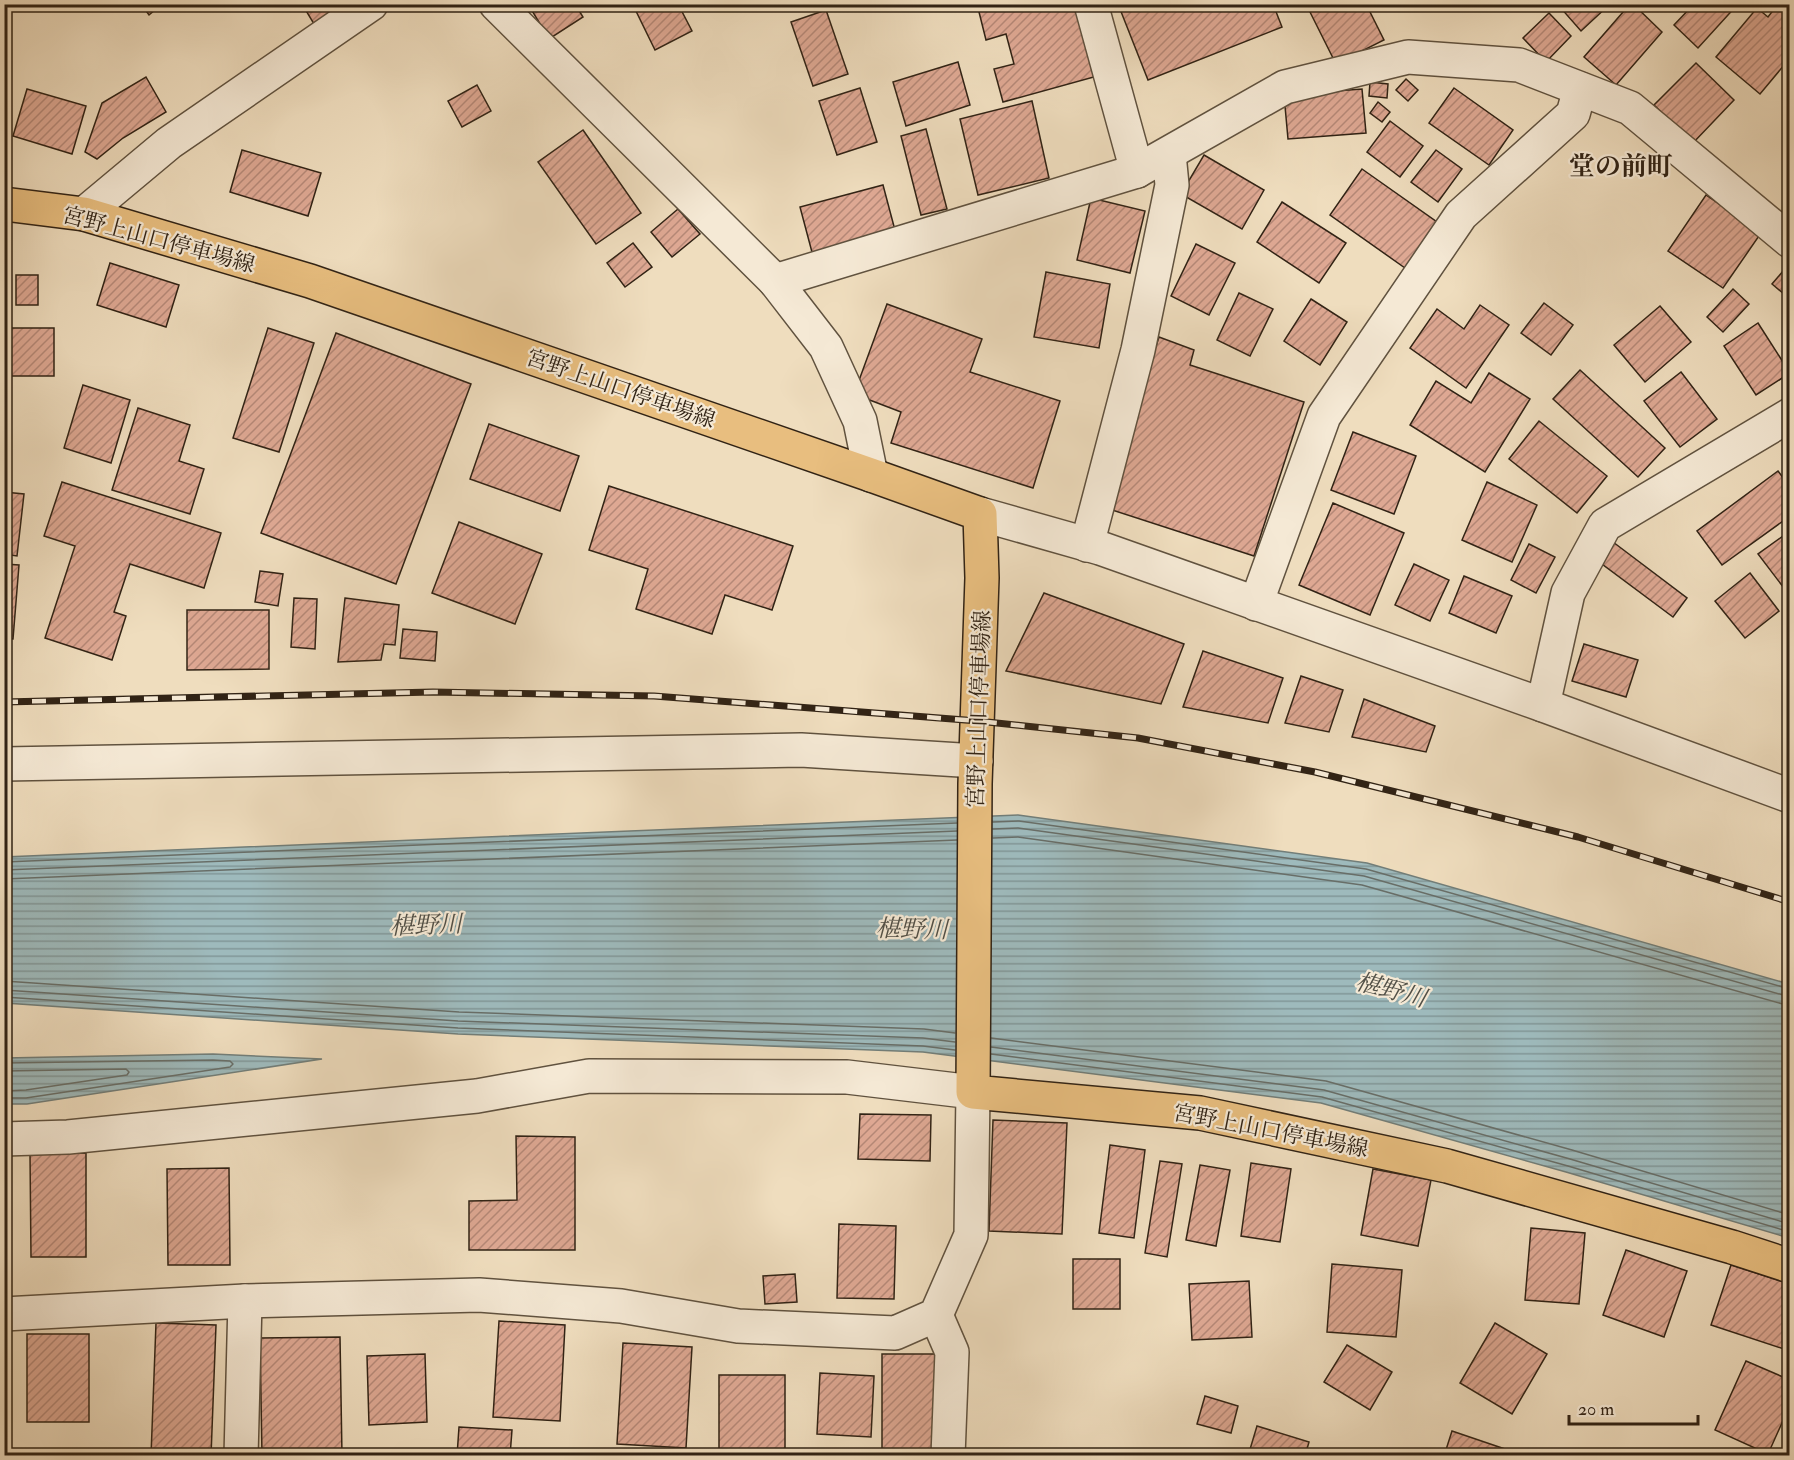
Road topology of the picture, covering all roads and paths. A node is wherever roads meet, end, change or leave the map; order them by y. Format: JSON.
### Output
{"nodes":[{"id":1,"x":370,"y":4,"type":"edge"},
{"id":2,"x":495,"y":4,"type":"edge"},
{"id":3,"x":1091,"y":4,"type":"edge"},
{"id":4,"x":1580,"y":89,"type":"junction"},
{"id":5,"x":1169,"y":154,"type":"junction"},
{"id":6,"x":1137,"y":171,"type":"junction"},
{"id":7,"x":4,"y":204,"type":"edge"},
{"id":8,"x":84,"y":214,"type":"junction"},
{"id":9,"x":1790,"y":241,"type":"edge"},
{"id":10,"x":775,"y":281,"type":"junction"},
{"id":11,"x":1790,"y":415,"type":"edge"},
{"id":12,"x":871,"y":475,"type":"junction"},
{"id":13,"x":980,"y":514,"type":"junction"},
{"id":14,"x":1087,"y":545,"type":"junction"},
{"id":15,"x":1256,"y":604,"type":"junction"},
{"id":16,"x":1543,"y":705,"type":"junction"},
{"id":17,"x":4,"y":765,"type":"edge"},
{"id":18,"x":976,"y":773,"type":"junction"},
{"id":19,"x":1790,"y":796,"type":"edge"},
{"id":20,"x":973,"y":1085,"type":"junction"},
{"id":21,"x":4,"y":1138,"type":"edge"},
{"id":22,"x":1790,"y":1266,"type":"edge"},
{"id":23,"x":245,"y":1301,"type":"junction"},
{"id":24,"x":4,"y":1314,"type":"edge"},
{"id":25,"x":936,"y":1315,"type":"junction"},
{"id":26,"x":241,"y":1455,"type":"edge"},
{"id":27,"x":948,"y":1455,"type":"edge"}],
"edges":[{"from":1,"to":8,"type":"street"},
{"from":2,"to":10,"type":"street"},
{"from":3,"to":6,"type":"street"},
{"from":4,"to":5,"type":"street"},
{"from":4,"to":9,"type":"street"},
{"from":4,"to":15,"type":"street"},
{"from":5,"to":6,"type":"street"},
{"from":5,"to":14,"type":"street"},
{"from":6,"to":10,"type":"street"},
{"from":7,"to":8,"type":"main road","name":"宮野上山口停車場線"},
{"from":8,"to":12,"type":"main road","name":"宮野上山口停車場線"},
{"from":10,"to":12,"type":"street"},
{"from":11,"to":16,"type":"street"},
{"from":12,"to":13,"type":"main road","name":"宮野上山口停車場線"},
{"from":13,"to":14,"type":"street"},
{"from":13,"to":18,"type":"main road","name":"宮野上山口停車場線"},
{"from":14,"to":15,"type":"street"},
{"from":15,"to":16,"type":"street"},
{"from":16,"to":19,"type":"street"},
{"from":17,"to":18,"type":"street"},
{"from":18,"to":20,"type":"main road","name":"宮野上山口停車場線"},
{"from":20,"to":21,"type":"street"},
{"from":20,"to":22,"type":"main road","name":"宮野上山口停車場線"},
{"from":20,"to":25,"type":"street"},
{"from":23,"to":24,"type":"street"},
{"from":23,"to":25,"type":"street"},
{"from":23,"to":26,"type":"street"},
{"from":25,"to":27,"type":"street"}]}
